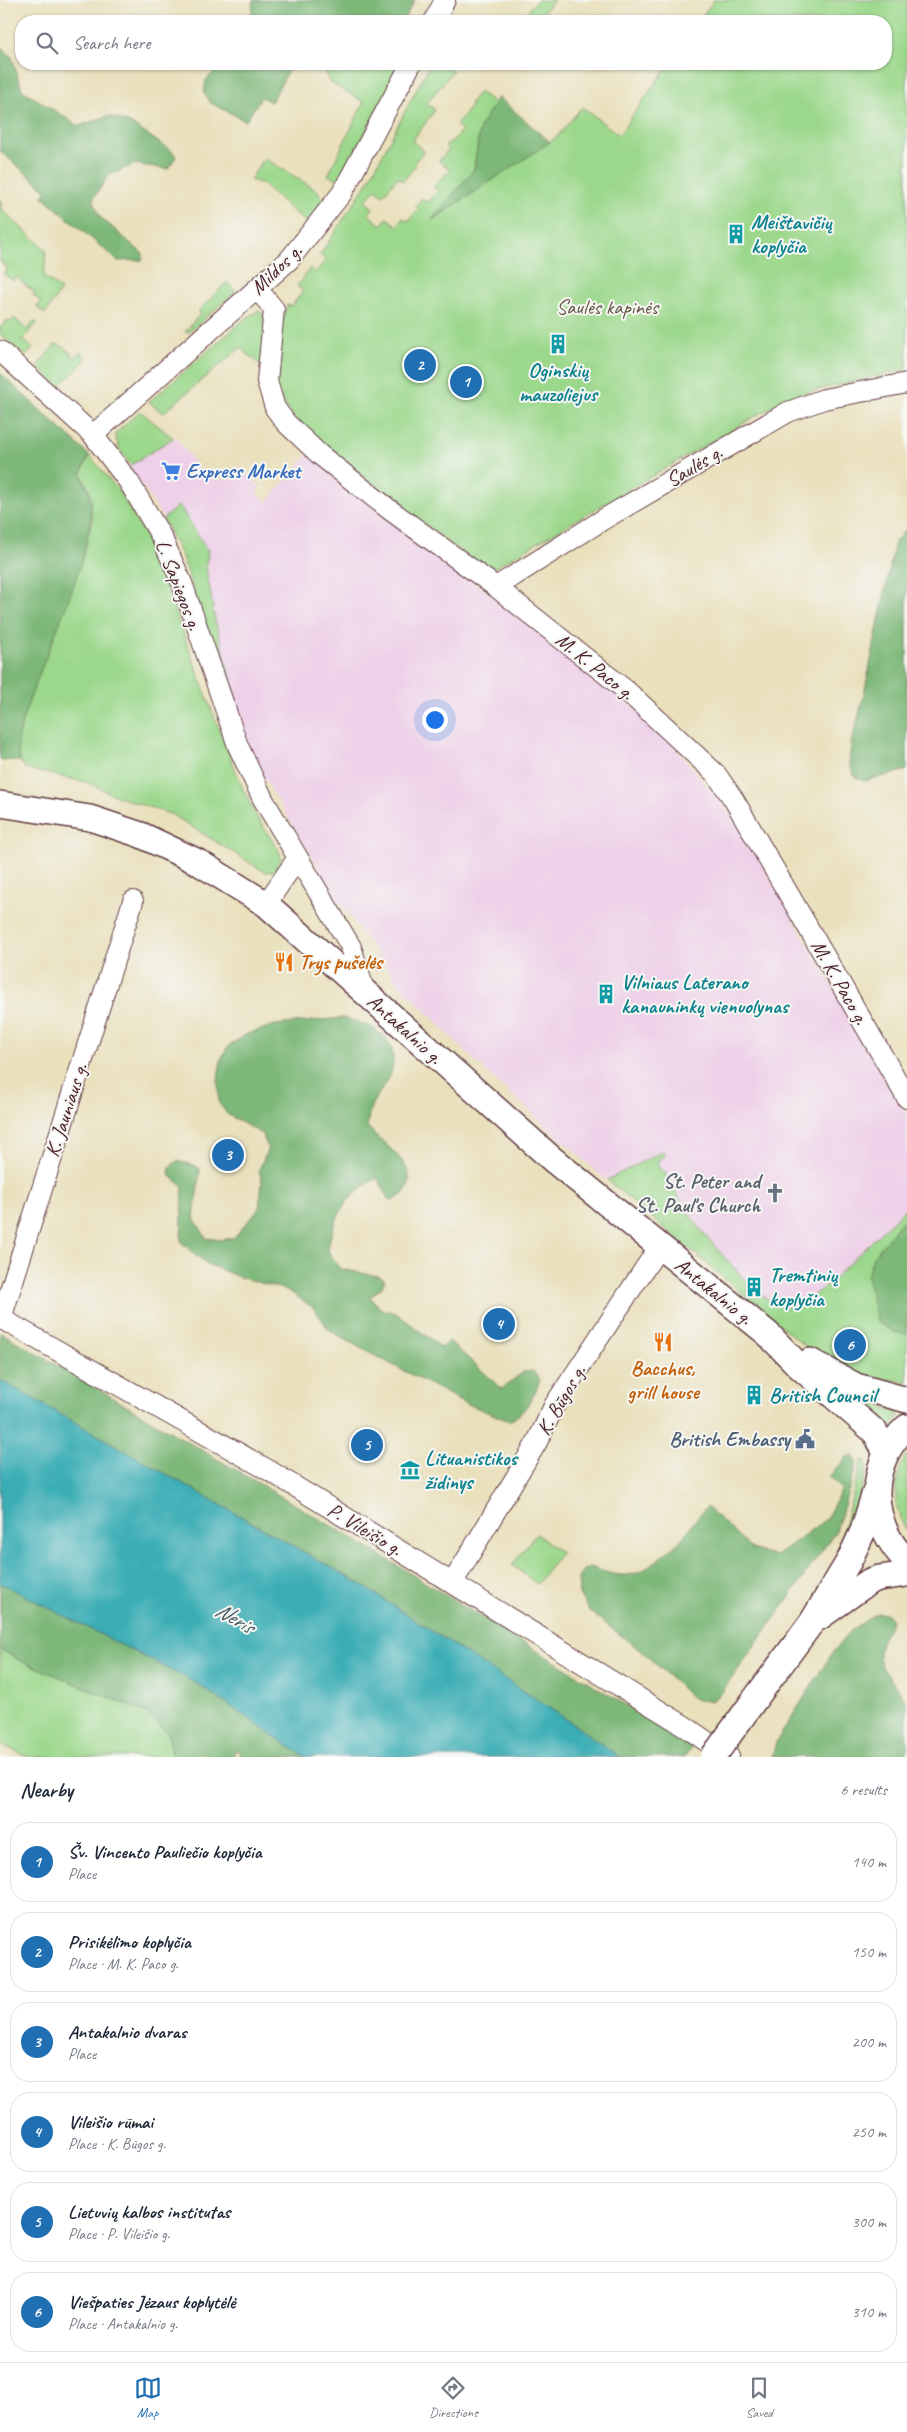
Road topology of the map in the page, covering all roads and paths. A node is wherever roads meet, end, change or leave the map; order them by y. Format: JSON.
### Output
{"nodes":[{"id":1,"x":446,"y":0,"type":"edge"},
{"id":2,"x":437,"y":15,"type":"edge"},
{"id":3,"x":408,"y":70,"type":"edge"},
{"id":4,"x":257,"y":289,"type":"junction"},
{"id":5,"x":0,"y":351,"type":"edge"},
{"id":6,"x":907,"y":383,"type":"edge"},
{"id":7,"x":93,"y":435,"type":"junction"},
{"id":8,"x":496,"y":587,"type":"junction"},
{"id":9,"x":0,"y":804,"type":"edge"},
{"id":10,"x":296,"y":859,"type":"junction"},
{"id":11,"x":134,"y":901,"type":"dead end"},
{"id":12,"x":266,"y":904,"type":"junction"},
{"id":13,"x":365,"y":993,"type":"junction"},
{"id":14,"x":902,"y":1076,"type":"edge"},
{"id":15,"x":907,"y":1098,"type":"edge"},
{"id":16,"x":659,"y":1247,"type":"junction"},
{"id":17,"x":0,"y":1318,"type":"edge"},
{"id":18,"x":768,"y":1334,"type":"junction"},
{"id":19,"x":907,"y":1400,"type":"edge"},
{"id":20,"x":907,"y":1427,"type":"edge"},
{"id":21,"x":886,"y":1453,"type":"junction"},
{"id":22,"x":876,"y":1489,"type":"junction"},
{"id":23,"x":907,"y":1561,"type":"edge"},
{"id":24,"x":907,"y":1574,"type":"edge"},
{"id":25,"x":453,"y":1582,"type":"junction"},
{"id":26,"x":812,"y":1622,"type":"junction"},
{"id":27,"x":721,"y":1755,"type":"edge"}],
"edges":[{"from":1,"to":2,"type":"street"},
{"from":3,"to":4,"type":"street","name":"Mildos g."},
{"from":4,"to":7,"type":"street","name":"Mildos g."},
{"from":4,"to":8,"type":"street","name":"M. K. Paco g."},
{"from":5,"to":7,"type":"street","name":"L. Sapiegos g."},
{"from":6,"to":8,"type":"street","name":"Saulės g."},
{"from":7,"to":10,"type":"street","name":"L. Sapiegos g."},
{"from":8,"to":14,"type":"street","name":"M. K. Paco g."},
{"from":9,"to":12,"type":"main road","name":"Antakalnio g."},
{"from":10,"to":12,"type":"street"},
{"from":10,"to":13,"type":"street","name":"L. Sapiegos g."},
{"from":11,"to":17,"type":"street","name":"K. Jauniaus g."},
{"from":12,"to":13,"type":"main road","name":"Antakalnio g."},
{"from":13,"to":16,"type":"main road","name":"Antakalnio g."},
{"from":14,"to":15,"type":"street","name":"M. K. Paco g."},
{"from":16,"to":18,"type":"main road","name":"Antakalnio g."},
{"from":16,"to":25,"type":"street","name":"K. Būgos g."},
{"from":17,"to":25,"type":"street","name":"P. Vileišio g."},
{"from":18,"to":19,"type":"main road","name":"Antakalnio g."},
{"from":18,"to":21,"type":"main road","name":"Antakalnio g."},
{"from":20,"to":21,"type":"main road"},
{"from":21,"to":22,"type":"main road"},
{"from":22,"to":23,"type":"main road"},
{"from":22,"to":26,"type":"main road"},
{"from":24,"to":26,"type":"main road"},
{"from":25,"to":27,"type":"street","name":"P. Vileišio g."},
{"from":26,"to":27,"type":"main road","bridge":true}]}
